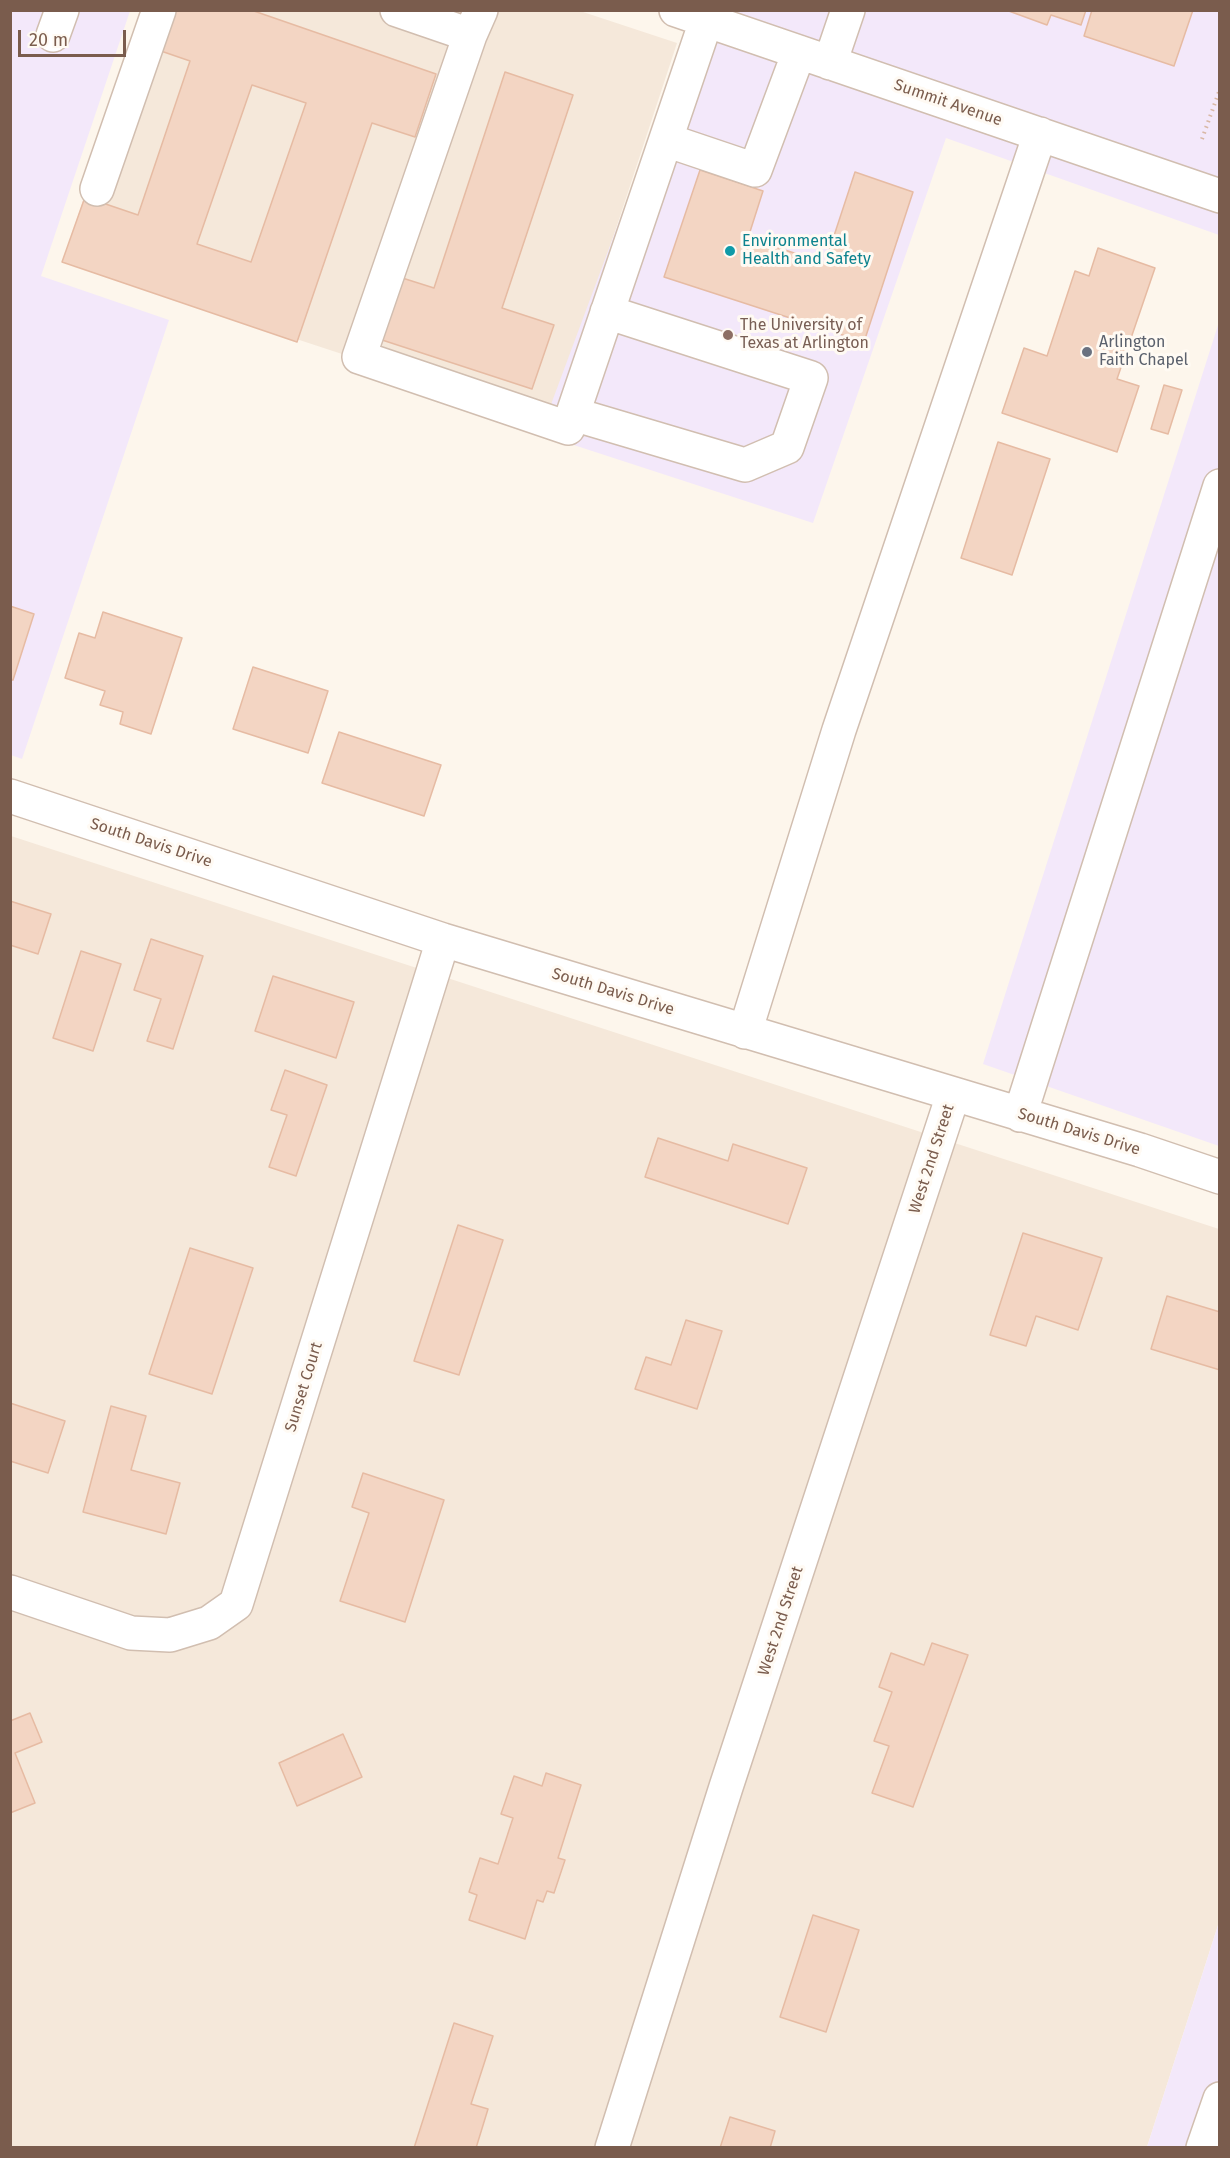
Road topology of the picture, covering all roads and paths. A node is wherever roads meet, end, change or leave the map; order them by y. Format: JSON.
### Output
{"nodes":[{"id":1,"x":159,"y":10,"type":"edge"},
{"id":2,"x":397,"y":10,"type":"edge"},
{"id":3,"x":848,"y":10,"type":"edge"},
{"id":4,"x":691,"y":16,"type":"edge"},
{"id":5,"x":476,"y":23,"type":"edge"},
{"id":6,"x":799,"y":52,"type":"junction"},
{"id":7,"x":830,"y":63,"type":"junction"},
{"id":8,"x":1220,"y":89,"type":"edge"},
{"id":9,"x":1040,"y":134,"type":"junction"},
{"id":10,"x":1202,"y":139,"type":"dead end"},
{"id":11,"x":666,"y":140,"type":"junction"},
{"id":12,"x":97,"y":189,"type":"dead end"},
{"id":13,"x":1220,"y":196,"type":"edge"},
{"id":14,"x":607,"y":312,"type":"junction"},
{"id":15,"x":573,"y":414,"type":"junction"},
{"id":16,"x":1220,"y":486,"type":"edge"},
{"id":17,"x":10,"y":796,"type":"edge"},
{"id":18,"x":443,"y":940,"type":"junction"},
{"id":19,"x":745,"y":1032,"type":"junction"},
{"id":20,"x":953,"y":1095,"type":"junction"},
{"id":21,"x":1020,"y":1115,"type":"junction"},
{"id":22,"x":1220,"y":1178,"type":"edge"},
{"id":23,"x":10,"y":1592,"type":"edge"},
{"id":24,"x":1220,"y":2099,"type":"edge"},
{"id":25,"x":612,"y":2148,"type":"edge"},
{"id":26,"x":1203,"y":2148,"type":"edge"}],
"edges":[{"from":1,"to":12,"type":"street"},
{"from":2,"to":5,"type":"street"},
{"from":3,"to":7,"type":"street"},
{"from":4,"to":6,"type":"street","name":"Summit Avenue"},
{"from":4,"to":11,"type":"street"},
{"from":5,"to":15,"type":"street"},
{"from":6,"to":7,"type":"street","name":"Summit Avenue"},
{"from":6,"to":11,"type":"street"},
{"from":7,"to":9,"type":"street","name":"Summit Avenue"},
{"from":8,"to":10,"type":"path"},
{"from":9,"to":13,"type":"street","name":"Summit Avenue"},
{"from":9,"to":19,"type":"street"},
{"from":11,"to":14,"type":"street"},
{"from":14,"to":15,"type":"street"},
{"from":14,"to":15,"type":"street"},
{"from":16,"to":21,"type":"street"},
{"from":17,"to":18,"type":"street","name":"South Davis Drive"},
{"from":18,"to":19,"type":"street","name":"South Davis Drive"},
{"from":18,"to":23,"type":"street","name":"Sunset Court"},
{"from":19,"to":20,"type":"street","name":"South Davis Drive"},
{"from":20,"to":21,"type":"street","name":"South Davis Drive"},
{"from":20,"to":25,"type":"street","name":"West 2nd Street"},
{"from":21,"to":22,"type":"street","name":"South Davis Drive"},
{"from":24,"to":26,"type":"street"}]}
